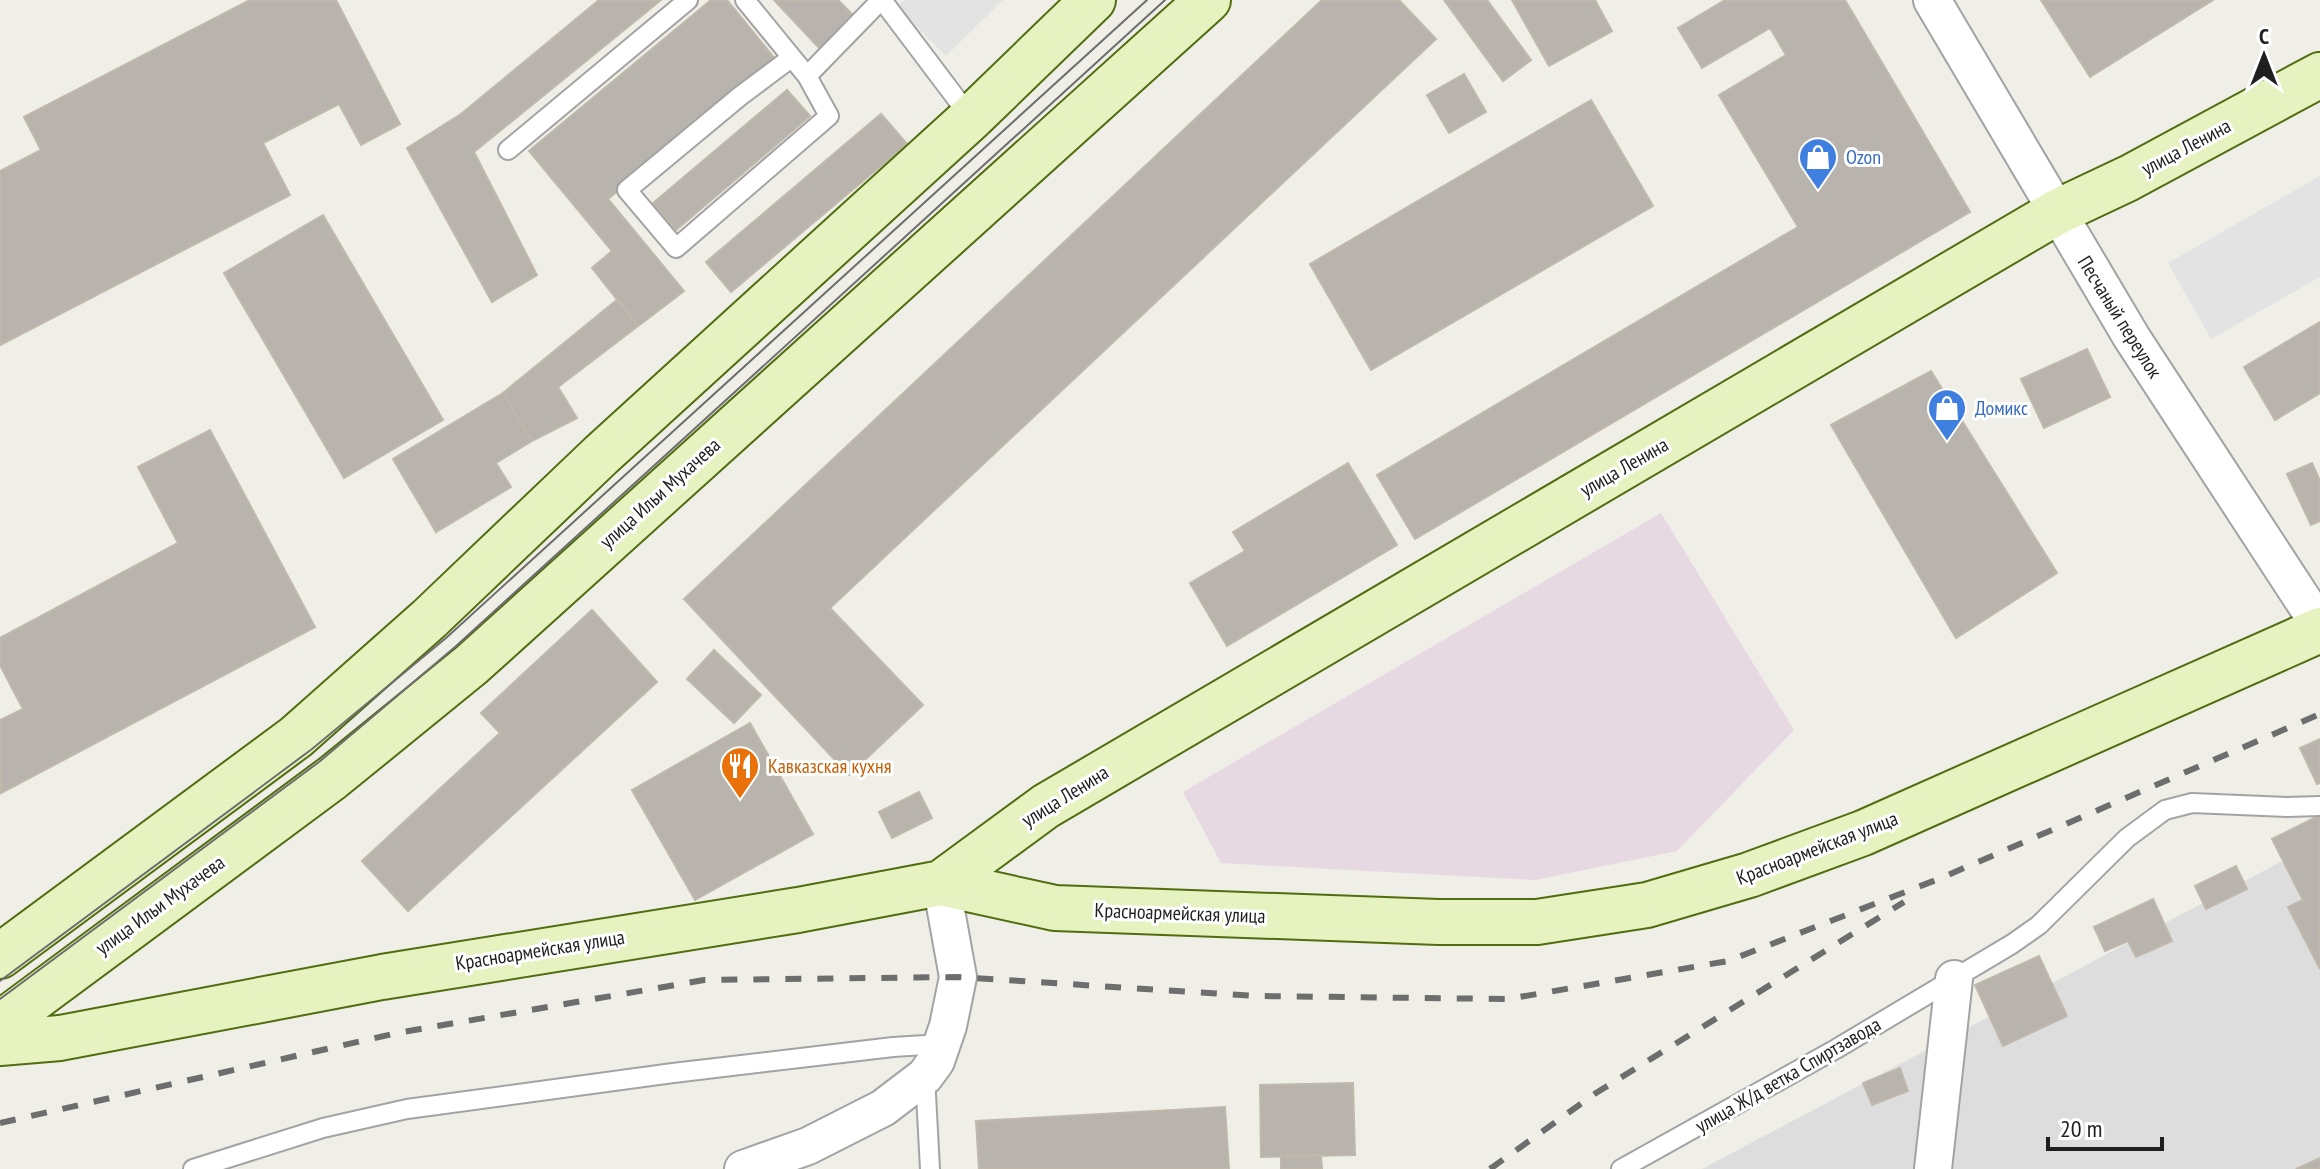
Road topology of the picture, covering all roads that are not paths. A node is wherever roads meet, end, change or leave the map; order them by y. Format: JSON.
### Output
{"nodes":[{"id":1,"x":688,"y":0,"type":"edge"},
{"id":2,"x":745,"y":0,"type":"edge"},
{"id":3,"x":881,"y":0,"type":"edge"},
{"id":4,"x":1093,"y":0,"type":"edge"},
{"id":5,"x":1208,"y":0,"type":"edge"},
{"id":6,"x":1932,"y":0,"type":"edge"},
{"id":7,"x":791,"y":58,"type":"junction"},
{"id":8,"x":2320,"y":75,"type":"edge"},
{"id":9,"x":807,"y":76,"type":"junction"},
{"id":10,"x":971,"y":118,"type":"junction"},
{"id":11,"x":508,"y":150,"type":"dead end"},
{"id":12,"x":2057,"y":212,"type":"junction"},
{"id":13,"x":621,"y":439,"type":"junction"},
{"id":14,"x":669,"y":485,"type":"junction"},
{"id":15,"x":2320,"y":628,"type":"edge"},
{"id":16,"x":2320,"y":806,"type":"edge"},
{"id":17,"x":941,"y":883,"type":"junction"},
{"id":18,"x":0,"y":956,"type":"edge"},
{"id":19,"x":1954,"y":979,"type":"junction"},
{"id":20,"x":0,"y":1024,"type":"edge"},
{"id":21,"x":0,"y":1043,"type":"edge"},
{"id":22,"x":942,"y":1044,"type":"junction"},
{"id":23,"x":925,"y":1076,"type":"junction"},
{"id":24,"x":193,"y":1169,"type":"edge"},
{"id":25,"x":743,"y":1169,"type":"edge"},
{"id":26,"x":930,"y":1169,"type":"edge"},
{"id":27,"x":1621,"y":1169,"type":"edge"},
{"id":28,"x":1933,"y":1169,"type":"edge"}],
"edges":[{"from":1,"to":11,"type":"lane"},
{"from":2,"to":7,"type":"lane"},
{"from":3,"to":9,"type":"lane"},
{"from":3,"to":10,"type":"lane"},
{"from":4,"to":10,"type":"main road"},
{"from":5,"to":14,"type":"main road","name":"улица Ильи Мухачева"},
{"from":6,"to":12,"type":"street","name":"Песчаный переулок"},
{"from":7,"to":9,"type":"lane"},
{"from":7,"to":9,"type":"lane"},
{"from":8,"to":12,"type":"main road","name":"улица Ленина"},
{"from":10,"to":13,"type":"main road"},
{"from":12,"to":15,"type":"street","name":"Песчаный переулок"},
{"from":12,"to":17,"type":"main road","name":"улица Ленина"},
{"from":13,"to":14,"type":"main road"},
{"from":13,"to":18,"type":"main road"},
{"from":14,"to":20,"type":"main road","name":"улица Ильи Мухачева"},
{"from":15,"to":17,"type":"main road","name":"Красноармейская улица"},
{"from":16,"to":19,"type":"lane","name":"улица Ж/д ветка Спиртзавода"},
{"from":17,"to":21,"type":"main road","name":"Красноармейская улица"},
{"from":17,"to":22,"type":"street"},
{"from":19,"to":27,"type":"lane","name":"улица Ж/д ветка Спиртзавода"},
{"from":19,"to":28,"type":"street"},
{"from":22,"to":23,"type":"street"},
{"from":22,"to":24,"type":"lane"},
{"from":23,"to":25,"type":"street"},
{"from":23,"to":26,"type":"lane"}]}
